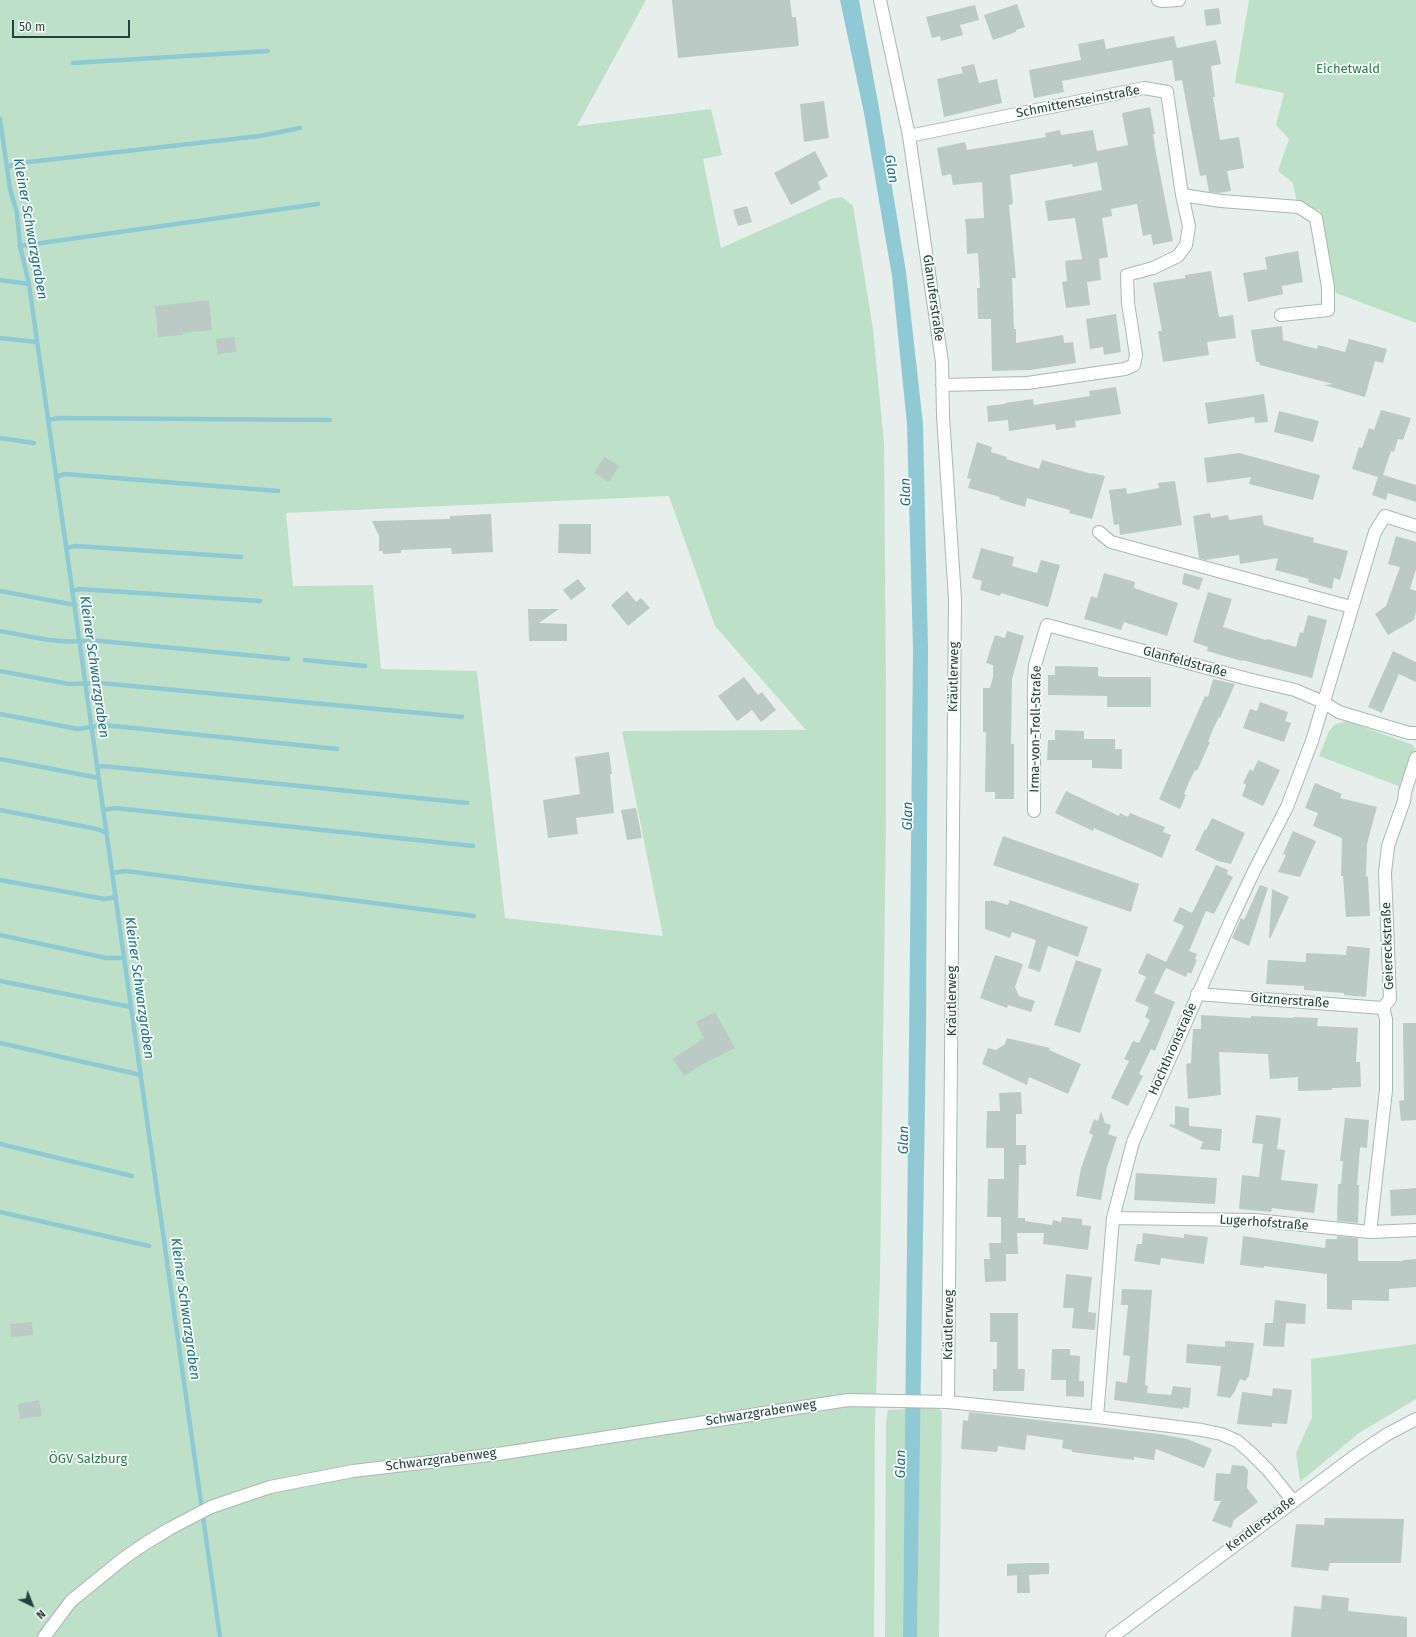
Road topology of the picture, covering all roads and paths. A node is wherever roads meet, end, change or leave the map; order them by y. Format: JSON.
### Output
{"nodes":[{"id":1,"x":880,"y":0,"type":"edge"},
{"id":2,"x":1158,"y":0,"type":"edge"},
{"id":3,"x":1179,"y":0,"type":"edge"},
{"id":4,"x":910,"y":136,"type":"junction"},
{"id":5,"x":1182,"y":195,"type":"junction"},
{"id":6,"x":1281,"y":315,"type":"dead end"},
{"id":7,"x":942,"y":385,"type":"junction"},
{"id":8,"x":1416,"y":526,"type":"edge"},
{"id":9,"x":1099,"y":532,"type":"dead end"},
{"id":10,"x":955,"y":599,"type":"joint"},
{"id":11,"x":1352,"y":607,"type":"junction"},
{"id":12,"x":1047,"y":625,"type":"joint"},
{"id":13,"x":1323,"y":702,"type":"junction"},
{"id":14,"x":1416,"y":733,"type":"edge"},
{"id":15,"x":1416,"y":758,"type":"edge"},
{"id":16,"x":1034,"y":811,"type":"dead end"},
{"id":17,"x":1197,"y":994,"type":"junction"},
{"id":18,"x":1383,"y":1008,"type":"junction"},
{"id":19,"x":1113,"y":1218,"type":"junction"},
{"id":20,"x":1416,"y":1230,"type":"edge"},
{"id":21,"x":1370,"y":1232,"type":"junction"},
{"id":22,"x":944,"y":1402,"type":"junction"},
{"id":23,"x":1097,"y":1417,"type":"junction"},
{"id":24,"x":1416,"y":1419,"type":"edge"},
{"id":25,"x":1293,"y":1501,"type":"junction"},
{"id":26,"x":44,"y":1637,"type":"edge"},
{"id":27,"x":1112,"y":1637,"type":"edge"}],
"edges":[{"from":1,"to":4,"type":"street","name":"Glanuferstraße"},
{"from":2,"to":3,"type":"street"},
{"from":4,"to":5,"type":"street","name":"Schmittensteinstraße"},
{"from":4,"to":7,"type":"street","name":"Glanuferstraße"},
{"from":5,"to":6,"type":"street"},
{"from":5,"to":7,"type":"street","name":"Schmittensteinstraße"},
{"from":7,"to":10,"type":"street","name":"Glanuferstraße"},
{"from":8,"to":11,"type":"street"},
{"from":9,"to":11,"type":"street"},
{"from":10,"to":22,"type":"street","name":"Kräutlerweg"},
{"from":11,"to":13,"type":"street"},
{"from":12,"to":13,"type":"street","name":"Glanfeldstraße"},
{"from":12,"to":16,"type":"street","name":"Irma-von-Troll-Straße"},
{"from":13,"to":14,"type":"street","name":"Glanfeldstraße"},
{"from":13,"to":17,"type":"street","name":"Hochthronstraße"},
{"from":15,"to":18,"type":"street","name":"Geiereckstraße"},
{"from":17,"to":18,"type":"street","name":"Gitznerstraße"},
{"from":17,"to":19,"type":"street","name":"Hochthronstraße"},
{"from":18,"to":21,"type":"street","name":"Geiereckstraße"},
{"from":19,"to":21,"type":"street","name":"Lugerhofstraße"},
{"from":19,"to":23,"type":"street","name":"Hochthronstraße"},
{"from":20,"to":21,"type":"street","name":"Lugerhofstraße"},
{"from":22,"to":23,"type":"street"},
{"from":22,"to":26,"type":"street","name":"Schwarzgrabenweg"},
{"from":23,"to":25,"type":"street"},
{"from":24,"to":25,"type":"street","name":"Kendlerstraße"},
{"from":25,"to":27,"type":"street","name":"Kendlerstraße"}]}
